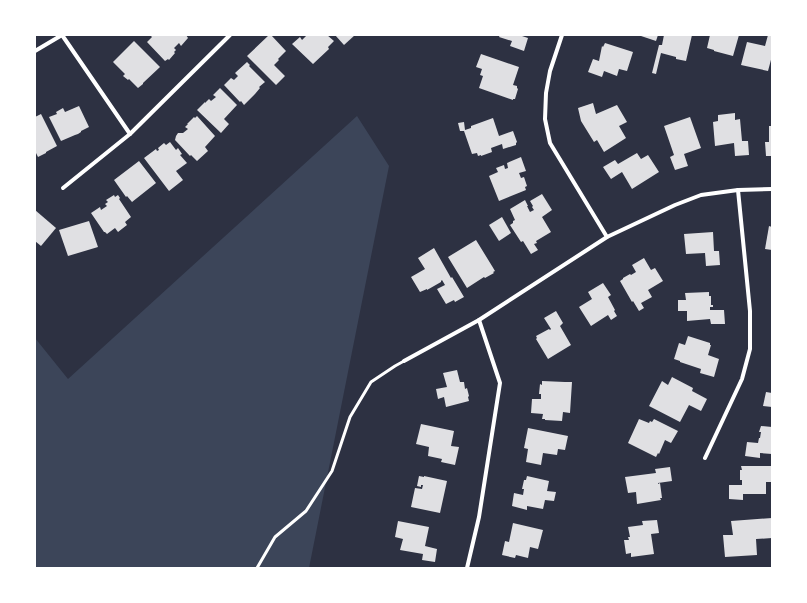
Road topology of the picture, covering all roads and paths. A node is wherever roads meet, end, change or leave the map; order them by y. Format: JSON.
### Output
{"nodes":[{"id":1,"x":62,"y":35,"type":"edge"},
{"id":2,"x":230,"y":35,"type":"edge"},
{"id":3,"x":562,"y":35,"type":"edge"},
{"id":4,"x":35,"y":51,"type":"edge"},
{"id":5,"x":130,"y":134,"type":"junction"},
{"id":6,"x":63,"y":188,"type":"dead end"},
{"id":7,"x":772,"y":189,"type":"edge"},
{"id":8,"x":738,"y":190,"type":"junction"},
{"id":9,"x":607,"y":237,"type":"junction"},
{"id":10,"x":479,"y":320,"type":"junction"},
{"id":11,"x":404,"y":361,"type":"joint"},
{"id":12,"x":705,"y":458,"type":"dead end"},
{"id":13,"x":257,"y":568,"type":"edge"},
{"id":14,"x":467,"y":568,"type":"edge"}],
"edges":[{"from":1,"to":4,"type":"street"},
{"from":1,"to":5,"type":"street"},
{"from":2,"to":5,"type":"street"},
{"from":3,"to":9,"type":"street"},
{"from":5,"to":6,"type":"street"},
{"from":7,"to":8,"type":"street"},
{"from":8,"to":9,"type":"street"},
{"from":8,"to":12,"type":"street"},
{"from":9,"to":10,"type":"street"},
{"from":10,"to":11,"type":"street"},
{"from":10,"to":14,"type":"street"},
{"from":11,"to":13,"type":"lane"}]}
